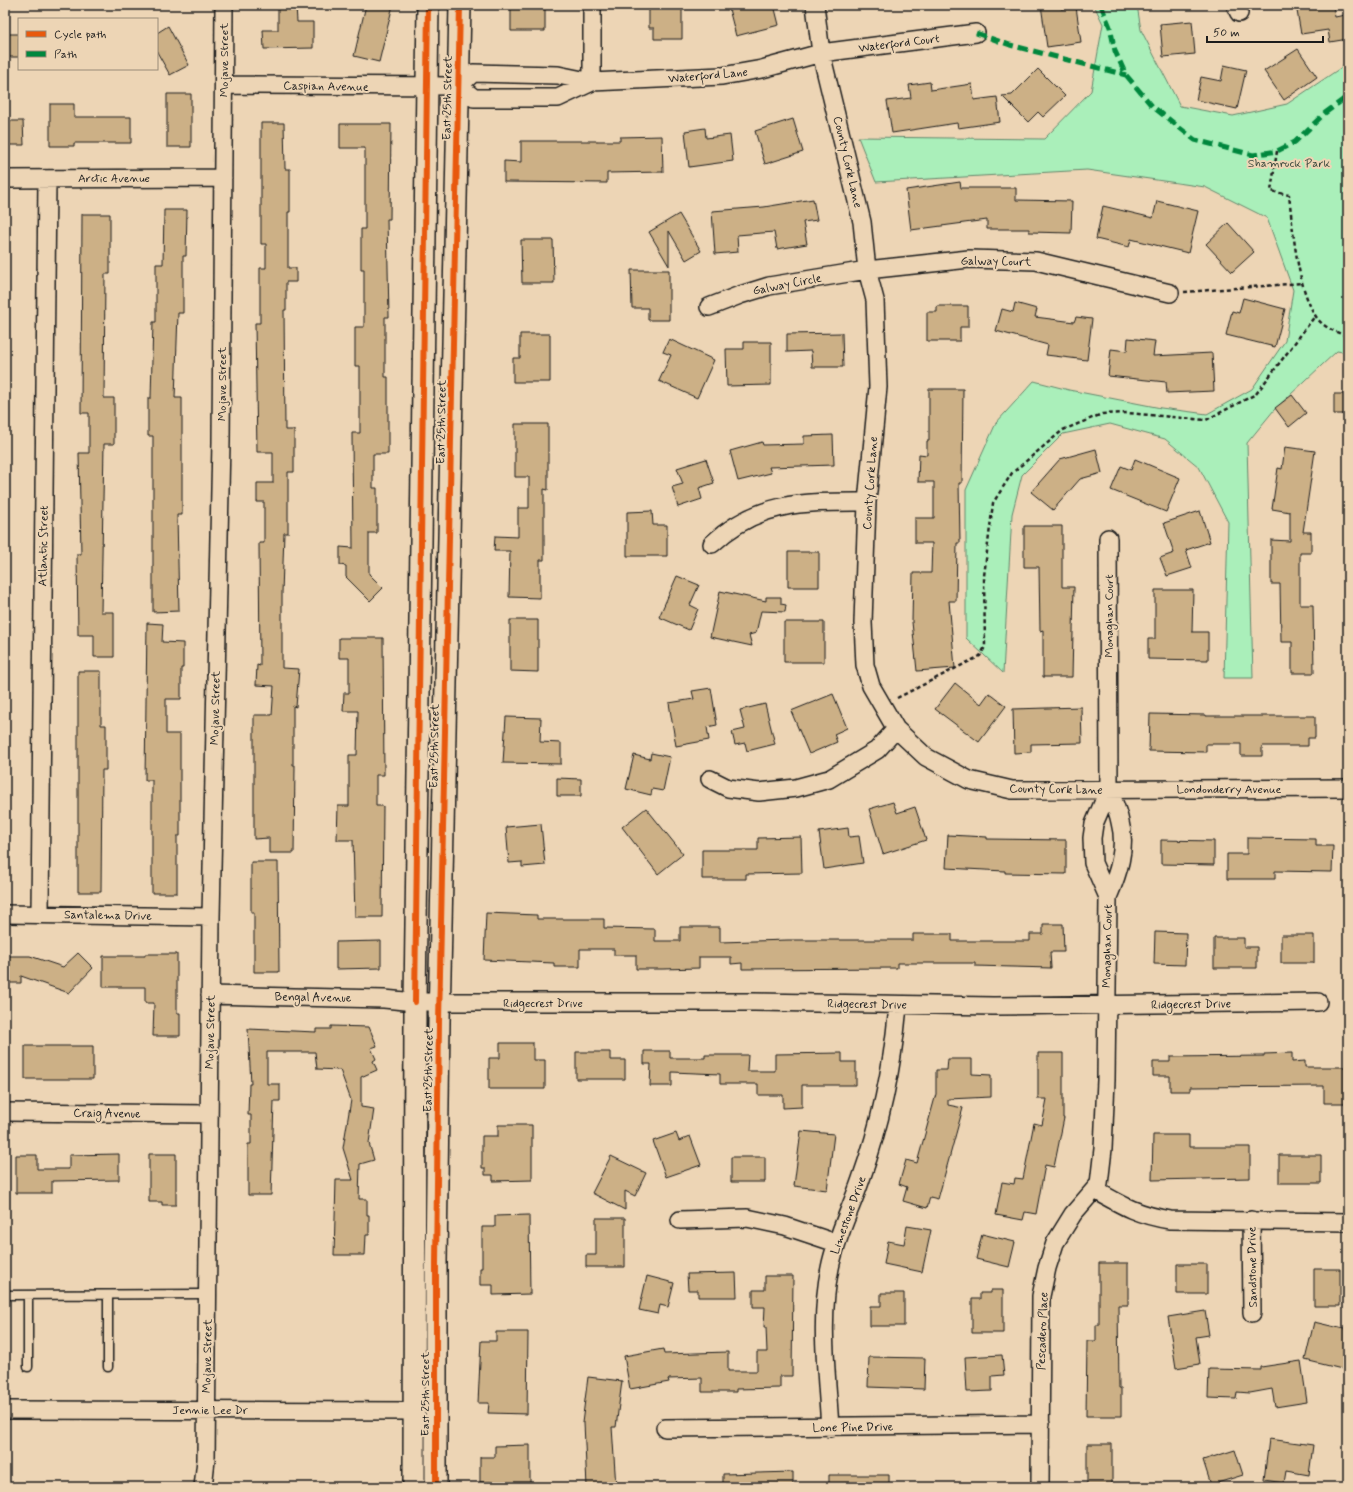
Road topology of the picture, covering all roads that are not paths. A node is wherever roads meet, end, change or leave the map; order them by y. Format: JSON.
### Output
{"nodes":[{"id":1,"x":224,"y":5,"type":"edge"},
{"id":2,"x":428,"y":5,"type":"edge"},
{"id":3,"x":460,"y":5,"type":"edge"},
{"id":4,"x":592,"y":5,"type":"edge"},
{"id":5,"x":815,"y":5,"type":"edge"},
{"id":6,"x":976,"y":33,"type":"dead end"},
{"id":7,"x":821,"y":53,"type":"junction"},
{"id":8,"x":592,"y":82,"type":"junction"},
{"id":9,"x":224,"y":85,"type":"junction"},
{"id":10,"x":459,"y":86,"type":"junction"},
{"id":11,"x":427,"y":87,"type":"junction"},
{"id":12,"x":223,"y":178,"type":"junction"},
{"id":13,"x":5,"y":179,"type":"edge"},
{"id":14,"x":47,"y":179,"type":"junction"},
{"id":15,"x":867,"y":270,"type":"junction"},
{"id":16,"x":1170,"y":293,"type":"road end"},
{"id":17,"x":709,"y":307,"type":"dead end"},
{"id":18,"x":867,"y":502,"type":"junction"},
{"id":19,"x":1108,"y":538,"type":"dead end"},
{"id":20,"x":712,"y":544,"type":"dead end"},
{"id":21,"x":896,"y":729,"type":"junction"},
{"id":22,"x":710,"y":779,"type":"dead end"},
{"id":23,"x":1348,"y":788,"type":"edge"},
{"id":24,"x":1109,"y":789,"type":"junction"},
{"id":25,"x":1108,"y":897,"type":"junction"},
{"id":26,"x":40,"y":913,"type":"junction"},
{"id":27,"x":5,"y":914,"type":"edge"},
{"id":28,"x":210,"y":917,"type":"junction"},
{"id":29,"x":210,"y":995,"type":"junction"},
{"id":30,"x":415,"y":1002,"type":"junction"},
{"id":31,"x":440,"y":1002,"type":"junction"},
{"id":32,"x":1318,"y":1002,"type":"dead end"},
{"id":33,"x":1106,"y":1004,"type":"junction"},
{"id":34,"x":898,"y":1005,"type":"junction"},
{"id":35,"x":5,"y":1112,"type":"edge"},
{"id":36,"x":209,"y":1114,"type":"junction"},
{"id":37,"x":1095,"y":1190,"type":"junction"},
{"id":38,"x":680,"y":1220,"type":"dead end"},
{"id":39,"x":1251,"y":1220,"type":"junction"},
{"id":40,"x":1348,"y":1222,"type":"edge"},
{"id":41,"x":836,"y":1243,"type":"junction"},
{"id":42,"x":207,"y":1294,"type":"junction"},
{"id":43,"x":5,"y":1295,"type":"edge"},
{"id":44,"x":28,"y":1295,"type":"junction"},
{"id":45,"x":108,"y":1295,"type":"junction"},
{"id":46,"x":1252,"y":1313,"type":"dead end"},
{"id":47,"x":28,"y":1367,"type":"dead end"},
{"id":48,"x":108,"y":1367,"type":"dead end"},
{"id":49,"x":5,"y":1410,"type":"edge"},
{"id":50,"x":206,"y":1410,"type":"junction"},
{"id":51,"x":414,"y":1410,"type":"junction"},
{"id":52,"x":1040,"y":1424,"type":"junction"},
{"id":53,"x":665,"y":1428,"type":"dead end"},
{"id":54,"x":830,"y":1428,"type":"junction"},
{"id":55,"x":203,"y":1487,"type":"edge"},
{"id":56,"x":414,"y":1487,"type":"edge"},
{"id":57,"x":436,"y":1487,"type":"edge"},
{"id":58,"x":1040,"y":1487,"type":"edge"}],
"edges":[{"from":1,"to":9,"type":"street","name":"Mojave Street"},
{"from":2,"to":11,"type":"street","name":"East 25th Street"},
{"from":3,"to":10,"type":"street","name":"East 25th Street"},
{"from":4,"to":8,"type":"street"},
{"from":5,"to":7,"type":"street","name":"County Cork Lane"},
{"from":6,"to":7,"type":"street","name":"Waterford Court"},
{"from":7,"to":8,"type":"street","name":"Waterford Lane"},
{"from":7,"to":15,"type":"street","name":"County Cork Lane"},
{"from":8,"to":10,"type":"street","name":"Waterford Lane"},
{"from":8,"to":10,"type":"street","name":"Waterford Lane"},
{"from":9,"to":11,"type":"street","name":"Caspian Avenue"},
{"from":9,"to":12,"type":"street","name":"Mojave Street"},
{"from":10,"to":11,"type":"street"},
{"from":10,"to":31,"type":"street","name":"East 25th Street"},
{"from":11,"to":30,"type":"street","name":"East 25th Street"},
{"from":12,"to":14,"type":"street","name":"Arctic Avenue"},
{"from":12,"to":28,"type":"street","name":"Mojave Street"},
{"from":13,"to":14,"type":"street","name":"Arctic Avenue"},
{"from":14,"to":26,"type":"street","name":"Atlantic Street"},
{"from":15,"to":16,"type":"street","name":"Galway Court"},
{"from":15,"to":17,"type":"street","name":"Galway Circle"},
{"from":15,"to":18,"type":"street","name":"County Cork Lane"},
{"from":18,"to":20,"type":"street"},
{"from":18,"to":21,"type":"street","name":"County Cork Lane"},
{"from":19,"to":24,"type":"street","name":"Monaghan Court"},
{"from":21,"to":22,"type":"street"},
{"from":21,"to":24,"type":"street","name":"County Cork Lane"},
{"from":23,"to":24,"type":"street","name":"Londonderry Avenue"},
{"from":24,"to":25,"type":"street"},
{"from":24,"to":25,"type":"street","name":"Monaghan Court"},
{"from":25,"to":33,"type":"street","name":"Monaghan Court"},
{"from":26,"to":27,"type":"street","name":"Santalema Drive"},
{"from":26,"to":28,"type":"street","name":"Santalema Drive"},
{"from":28,"to":29,"type":"street","name":"Mojave Street"},
{"from":29,"to":30,"type":"street","name":"Bengal Avenue"},
{"from":29,"to":36,"type":"street","name":"Mojave Street"},
{"from":30,"to":31,"type":"street","name":"Ridgecrest Drive"},
{"from":30,"to":51,"type":"street","name":"East 25th Street"},
{"from":31,"to":34,"type":"street","name":"Ridgecrest Drive"},
{"from":31,"to":57,"type":"street","name":"East 25th Street"},
{"from":32,"to":33,"type":"street","name":"Ridgecrest Drive"},
{"from":33,"to":34,"type":"street","name":"Ridgecrest Drive"},
{"from":33,"to":37,"type":"street","name":"Monaghan Court"},
{"from":34,"to":41,"type":"street","name":"Limestone Drive"},
{"from":35,"to":36,"type":"street","name":"Craig Avenue"},
{"from":36,"to":42,"type":"street","name":"Mojave Street"},
{"from":37,"to":39,"type":"street","name":"Sandstone Drive"},
{"from":37,"to":52,"type":"street","name":"Pescadero Place"},
{"from":38,"to":41,"type":"street"},
{"from":39,"to":40,"type":"street","name":"Sandstone Drive"},
{"from":39,"to":46,"type":"street","name":"Sandstone Drive"},
{"from":41,"to":54,"type":"street","name":"Limestone Drive"},
{"from":42,"to":45,"type":"lane"},
{"from":42,"to":50,"type":"street","name":"Mojave Street"},
{"from":43,"to":44,"type":"lane"},
{"from":44,"to":45,"type":"lane"},
{"from":44,"to":47,"type":"lane"},
{"from":45,"to":48,"type":"lane"},
{"from":49,"to":50,"type":"street","name":"Jennie Lee Dr"},
{"from":50,"to":51,"type":"street","name":"Jennie Lee Dr"},
{"from":50,"to":55,"type":"street","name":"Mojave Street"},
{"from":51,"to":56,"type":"street","name":"East 25th Street"},
{"from":52,"to":54,"type":"street","name":"Lone Pine Drive"},
{"from":52,"to":58,"type":"street","name":"Pescadero Place"},
{"from":53,"to":54,"type":"street","name":"Lone Pine Drive"}]}
